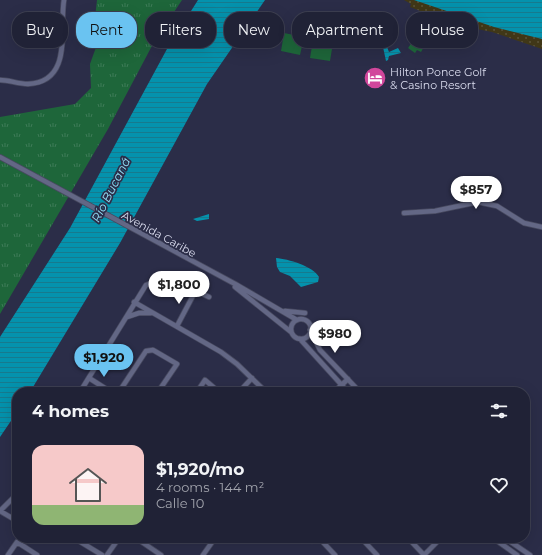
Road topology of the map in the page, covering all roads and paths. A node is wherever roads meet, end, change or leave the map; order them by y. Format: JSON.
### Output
{"nodes":[{"id":1,"x":64,"y":0,"type":"edge"},
{"id":2,"x":0,"y":80,"type":"edge"},
{"id":3,"x":0,"y":157,"type":"edge"},
{"id":4,"x":404,"y":214,"type":"dead end"},
{"id":5,"x":542,"y":227,"type":"edge"},
{"id":6,"x":226,"y":280,"type":"junction"},
{"id":7,"x":196,"y":290,"type":"junction"},
{"id":8,"x":209,"y":297,"type":"dead end"},
{"id":9,"x":134,"y":302,"type":"junction"},
{"id":10,"x":281,"y":310,"type":"junction"},
{"id":11,"x":153,"y":313,"type":"junction"},
{"id":12,"x":305,"y":313,"type":"dead end"},
{"id":13,"x":127,"y":317,"type":"junction"},
{"id":14,"x":296,"y":320,"type":"junction"},
{"id":15,"x":177,"y":326,"type":"junction"},
{"id":16,"x":310,"y":330,"type":"junction"},
{"id":17,"x":291,"y":332,"type":"junction"},
{"id":18,"x":300,"y":339,"type":"junction"},
{"id":19,"x":89,"y":378,"type":"junction"},
{"id":20,"x":252,"y":378,"type":"junction"},
{"id":21,"x":350,"y":381,"type":"junction"},
{"id":22,"x":83,"y":387,"type":"edge"},
{"id":23,"x":103,"y":387,"type":"edge"},
{"id":24,"x":122,"y":387,"type":"edge"},
{"id":25,"x":161,"y":387,"type":"edge"},
{"id":26,"x":200,"y":387,"type":"edge"},
{"id":27,"x":214,"y":387,"type":"edge"},
{"id":28,"x":244,"y":387,"type":"edge"},
{"id":29,"x":261,"y":387,"type":"edge"},
{"id":30,"x":341,"y":387,"type":"edge"},
{"id":31,"x":346,"y":387,"type":"edge"},
{"id":32,"x":355,"y":387,"type":"edge"},
{"id":33,"x":12,"y":499,"type":"edge"},
{"id":34,"x":0,"y":511,"type":"edge"},
{"id":35,"x":12,"y":518,"type":"edge"},
{"id":36,"x":16,"y":543,"type":"edge"},
{"id":37,"x":19,"y":543,"type":"edge"},
{"id":38,"x":82,"y":543,"type":"edge"},
{"id":39,"x":115,"y":543,"type":"edge"},
{"id":40,"x":143,"y":543,"type":"edge"},
{"id":41,"x":211,"y":543,"type":"edge"},
{"id":42,"x":324,"y":543,"type":"edge"},
{"id":43,"x":366,"y":543,"type":"edge"},
{"id":44,"x":413,"y":543,"type":"edge"},
{"id":45,"x":436,"y":543,"type":"edge"},
{"id":46,"x":500,"y":543,"type":"edge"},
{"id":47,"x":512,"y":543,"type":"edge"},
{"id":48,"x":8,"y":555,"type":"edge"},
{"id":49,"x":37,"y":555,"type":"edge"},
{"id":50,"x":102,"y":555,"type":"edge"},
{"id":51,"x":107,"y":555,"type":"edge"},
{"id":52,"x":161,"y":555,"type":"edge"},
{"id":53,"x":203,"y":555,"type":"edge"},
{"id":54,"x":335,"y":555,"type":"edge"},
{"id":55,"x":377,"y":555,"type":"edge"},
{"id":56,"x":424,"y":555,"type":"edge"},
{"id":57,"x":517,"y":555,"type":"edge"},
{"id":58,"x":530,"y":555,"type":"edge"}],
"edges":[{"from":1,"to":2,"type":"street"},
{"from":3,"to":6,"type":"street","name":"Avenida Caribe"},
{"from":4,"to":5,"type":"street"},
{"from":6,"to":10,"type":"street","name":"Avenida Caribe"},
{"from":6,"to":17,"type":"street","name":"Avenida Caribe"},
{"from":7,"to":8,"type":"street"},
{"from":7,"to":9,"type":"street"},
{"from":7,"to":15,"type":"street"},
{"from":9,"to":11,"type":"street"},
{"from":9,"to":13,"type":"street"},
{"from":10,"to":12,"type":"street"},
{"from":10,"to":14,"type":"street","name":"Avenida Caribe"},
{"from":11,"to":13,"type":"street"},
{"from":11,"to":15,"type":"street"},
{"from":13,"to":19,"type":"street"},
{"from":14,"to":16,"type":"street"},
{"from":14,"to":17,"type":"street"},
{"from":15,"to":20,"type":"street"},
{"from":16,"to":18,"type":"street"},
{"from":16,"to":21,"type":"street"},
{"from":17,"to":18,"type":"street"},
{"from":18,"to":30,"type":"street"},
{"from":19,"to":22,"type":"street"},
{"from":19,"to":23,"type":"street"},
{"from":20,"to":28,"type":"street"},
{"from":20,"to":29,"type":"street"},
{"from":21,"to":31,"type":"street"},
{"from":21,"to":32,"type":"street"},
{"from":24,"to":25,"type":"street"},
{"from":26,"to":27,"type":"street"},
{"from":33,"to":34,"type":"street"},
{"from":34,"to":35,"type":"street"},
{"from":36,"to":48,"type":"street"},
{"from":37,"to":49,"type":"street"},
{"from":38,"to":50,"type":"street"},
{"from":39,"to":51,"type":"street"},
{"from":40,"to":52,"type":"street"},
{"from":41,"to":53,"type":"street"},
{"from":42,"to":54,"type":"street"},
{"from":43,"to":55,"type":"street"},
{"from":44,"to":56,"type":"street"},
{"from":45,"to":56,"type":"street"},
{"from":46,"to":57,"type":"street"},
{"from":47,"to":58,"type":"street"}]}
